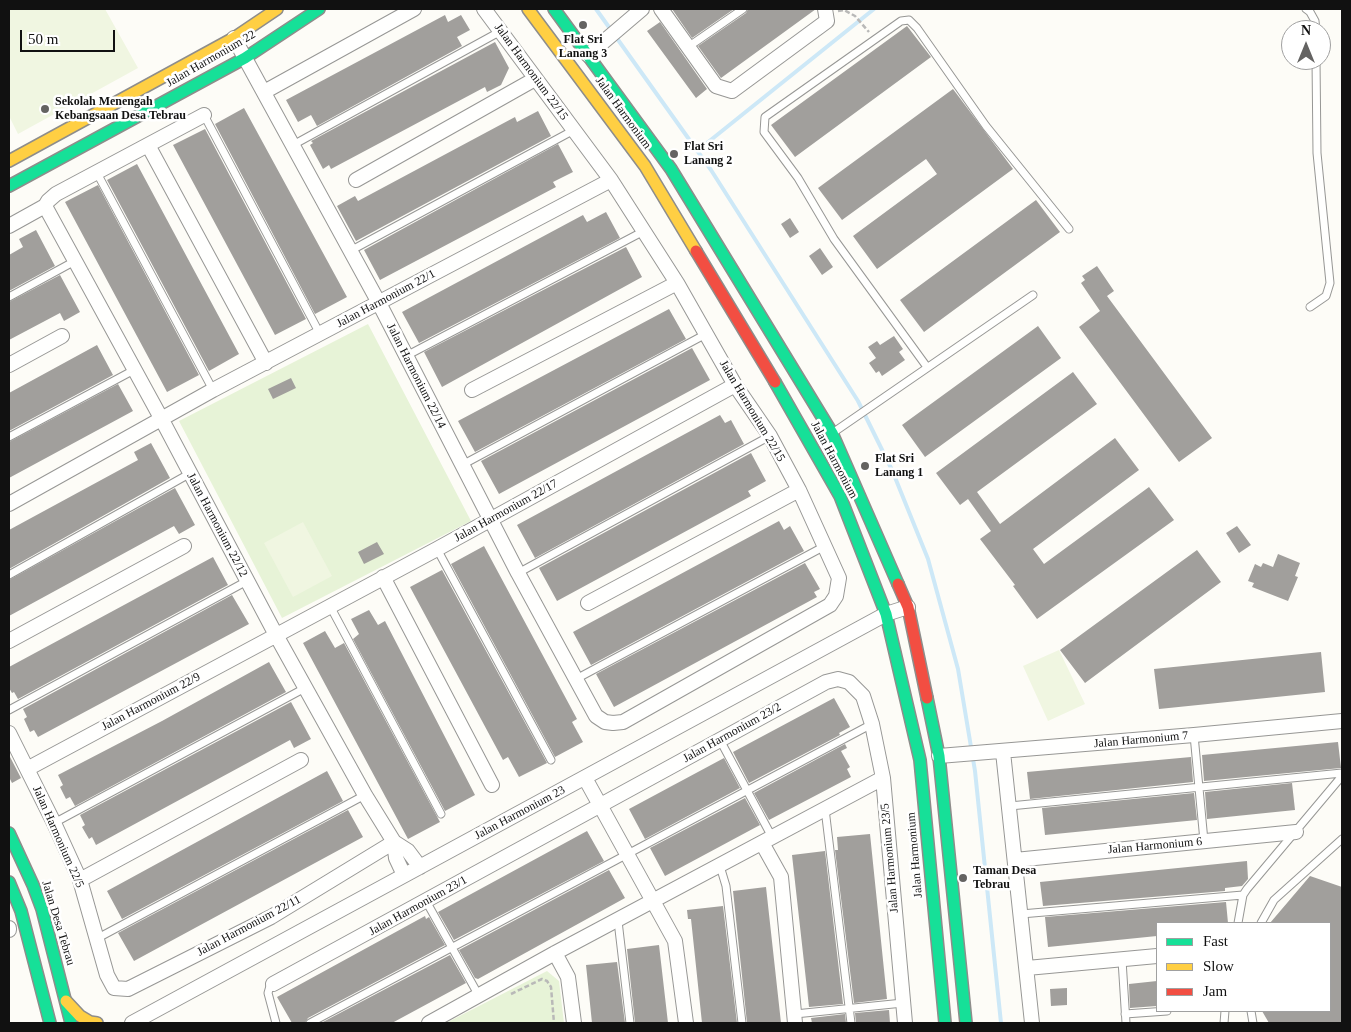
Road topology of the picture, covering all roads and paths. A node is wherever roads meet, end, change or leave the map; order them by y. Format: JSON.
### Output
{"nodes":[{"id":1,"x":278,"y":9,"type":"edge"},
{"id":2,"x":319,"y":9,"type":"edge"},
{"id":3,"x":414,"y":9,"type":"edge"},
{"id":4,"x":484,"y":9,"type":"edge"},
{"id":5,"x":528,"y":9,"type":"edge"},
{"id":6,"x":554,"y":9,"type":"edge"},
{"id":7,"x":642,"y":9,"type":"edge"},
{"id":8,"x":661,"y":9,"type":"edge"},
{"id":9,"x":743,"y":9,"type":"edge"},
{"id":10,"x":1306,"y":9,"type":"edge"},
{"id":11,"x":826,"y":10,"type":"edge"},
{"id":12,"x":1315,"y":20,"type":"edge"},
{"id":13,"x":863,"y":25,"type":"dead end"},
{"id":14,"x":501,"y":30,"type":"junction"},
{"id":15,"x":234,"y":38,"type":"junction"},
{"id":16,"x":688,"y":47,"type":"junction"},
{"id":17,"x":588,"y":55,"type":"junction"},
{"id":18,"x":245,"y":58,"type":"junction"},
{"id":19,"x":1316,"y":70,"type":"edge"},
{"id":20,"x":535,"y":79,"type":"junction"},
{"id":21,"x":264,"y":92,"type":"junction"},
{"id":22,"x":204,"y":115,"type":"joint"},
{"id":23,"x":574,"y":130,"type":"junction"},
{"id":24,"x":148,"y":145,"type":"junction"},
{"id":25,"x":293,"y":145,"type":"junction"},
{"id":26,"x":9,"y":161,"type":"edge"},
{"id":27,"x":97,"y":172,"type":"junction"},
{"id":28,"x":356,"y":180,"type":"dead end"},
{"id":29,"x":611,"y":180,"type":"junction"},
{"id":30,"x":9,"y":186,"type":"edge"},
{"id":31,"x":45,"y":206,"type":"junction"},
{"id":32,"x":9,"y":226,"type":"edge"},
{"id":33,"x":1069,"y":229,"type":"dead end"},
{"id":34,"x":644,"y":231,"type":"junction"},
{"id":35,"x":350,"y":251,"type":"junction"},
{"id":36,"x":75,"y":260,"type":"junction"},
{"id":37,"x":677,"y":282,"type":"junction"},
{"id":38,"x":1033,"y":295,"type":"dead end"},
{"id":39,"x":9,"y":297,"type":"edge"},
{"id":40,"x":379,"y":303,"type":"junction"},
{"id":41,"x":1310,"y":308,"type":"dead end"},
{"id":42,"x":320,"y":334,"type":"junction"},
{"id":43,"x":706,"y":334,"type":"junction"},
{"id":44,"x":62,"y":336,"type":"dead end"},
{"id":45,"x":406,"y":356,"type":"junction"},
{"id":46,"x":266,"y":363,"type":"junction"},
{"id":47,"x":9,"y":365,"type":"edge"},
{"id":48,"x":927,"y":367,"type":"junction"},
{"id":49,"x":134,"y":370,"type":"junction"},
{"id":50,"x":736,"y":385,"type":"junction"},
{"id":51,"x":213,"y":390,"type":"junction"},
{"id":52,"x":472,"y":390,"type":"dead end"},
{"id":53,"x":161,"y":418,"type":"junction"},
{"id":54,"x":832,"y":434,"type":"junction"},
{"id":55,"x":770,"y":436,"type":"junction"},
{"id":56,"x":9,"y":437,"type":"edge"},
{"id":57,"x":462,"y":466,"type":"junction"},
{"id":58,"x":190,"y":474,"type":"junction"},
{"id":59,"x":799,"y":490,"type":"junction"},
{"id":60,"x":9,"y":504,"type":"edge"},
{"id":61,"x":490,"y":519,"type":"junction"},
{"id":62,"x":184,"y":546,"type":"dead end"},
{"id":63,"x":825,"y":546,"type":"junction"},
{"id":64,"x":438,"y":549,"type":"junction"},
{"id":65,"x":518,"y":573,"type":"junction"},
{"id":66,"x":9,"y":575,"type":"edge"},
{"id":67,"x":383,"y":577,"type":"junction"},
{"id":68,"x":247,"y":581,"type":"junction"},
{"id":69,"x":588,"y":603,"type":"dead end"},
{"id":70,"x":330,"y":606,"type":"junction"},
{"id":71,"x":908,"y":607,"type":"junction"},
{"id":72,"x":886,"y":614,"type":"junction"},
{"id":73,"x":276,"y":635,"type":"junction"},
{"id":74,"x":9,"y":641,"type":"edge"},
{"id":75,"x":576,"y":679,"type":"junction"},
{"id":76,"x":305,"y":688,"type":"junction"},
{"id":77,"x":863,"y":696,"type":"joint"},
{"id":78,"x":9,"y":710,"type":"edge"},
{"id":79,"x":596,"y":716,"type":"joint"},
{"id":80,"x":1342,"y":720,"type":"edge"},
{"id":81,"x":872,"y":724,"type":"junction"},
{"id":82,"x":9,"y":733,"type":"edge"},
{"id":83,"x":1194,"y":735,"type":"junction"},
{"id":84,"x":720,"y":740,"type":"junction"},
{"id":85,"x":1003,"y":752,"type":"junction"},
{"id":86,"x":939,"y":756,"type":"junction"},
{"id":87,"x":301,"y":760,"type":"dead end"},
{"id":88,"x":551,"y":760,"type":"dead end"},
{"id":89,"x":27,"y":769,"type":"junction"},
{"id":90,"x":1342,"y":774,"type":"edge"},
{"id":91,"x":585,"y":778,"type":"junction"},
{"id":92,"x":883,"y":778,"type":"junction"},
{"id":93,"x":492,"y":785,"type":"dead end"},
{"id":94,"x":1198,"y":787,"type":"junction"},
{"id":95,"x":747,"y":790,"type":"junction"},
{"id":96,"x":364,"y":795,"type":"junction"},
{"id":97,"x":600,"y":806,"type":"junction"},
{"id":98,"x":1010,"y":806,"type":"junction"},
{"id":99,"x":825,"y":809,"type":"junction"},
{"id":100,"x":441,"y":814,"type":"dead end"},
{"id":101,"x":54,"y":823,"type":"junction"},
{"id":102,"x":1296,"y":832,"type":"junction"},
{"id":103,"x":9,"y":834,"type":"edge"},
{"id":104,"x":1342,"y":839,"type":"edge"},
{"id":105,"x":767,"y":840,"type":"junction"},
{"id":106,"x":394,"y":842,"type":"junction"},
{"id":107,"x":1204,"y":842,"type":"junction"},
{"id":108,"x":627,"y":854,"type":"junction"},
{"id":109,"x":1015,"y":860,"type":"junction"},
{"id":110,"x":720,"y":866,"type":"junction"},
{"id":111,"x":420,"y":867,"type":"junction"},
{"id":112,"x":404,"y":875,"type":"junction"},
{"id":113,"x":80,"y":880,"type":"junction"},
{"id":114,"x":9,"y":882,"type":"edge"},
{"id":115,"x":1243,"y":895,"type":"junction"},
{"id":116,"x":426,"y":901,"type":"junction"},
{"id":117,"x":654,"y":901,"type":"junction"},
{"id":118,"x":1021,"y":914,"type":"junction"},
{"id":119,"x":618,"y":921,"type":"junction"},
{"id":120,"x":1238,"y":922,"type":"edge"},
{"id":121,"x":1262,"y":922,"type":"edge"},
{"id":122,"x":96,"y":939,"type":"junction"},
{"id":123,"x":452,"y":948,"type":"junction"},
{"id":124,"x":555,"y":953,"type":"junction"},
{"id":125,"x":1156,"y":956,"type":"edge"},
{"id":126,"x":1122,"y":960,"type":"junction"},
{"id":127,"x":1027,"y":968,"type":"junction"},
{"id":128,"x":273,"y":984,"type":"joint"},
{"id":129,"x":128,"y":989,"type":"joint"},
{"id":130,"x":479,"y":996,"type":"junction"},
{"id":131,"x":504,"y":998,"type":"dead end"},
{"id":132,"x":66,"y":1001,"type":"junction"},
{"id":133,"x":903,"y":1003,"type":"junction"},
{"id":134,"x":849,"y":1009,"type":"junction"},
{"id":135,"x":1156,"y":1012,"type":"edge"},
{"id":136,"x":1126,"y":1014,"type":"junction"},
{"id":137,"x":795,"y":1018,"type":"edge"},
{"id":138,"x":150,"y":1019,"type":"edge"},
{"id":139,"x":50,"y":1023,"type":"edge"},
{"id":140,"x":71,"y":1023,"type":"edge"},
{"id":141,"x":97,"y":1023,"type":"edge"},
{"id":142,"x":132,"y":1023,"type":"edge"},
{"id":143,"x":276,"y":1023,"type":"edge"},
{"id":144,"x":310,"y":1023,"type":"edge"},
{"id":145,"x":430,"y":1023,"type":"edge"},
{"id":146,"x":554,"y":1023,"type":"edge"},
{"id":147,"x":574,"y":1023,"type":"edge"},
{"id":148,"x":630,"y":1023,"type":"edge"},
{"id":149,"x":686,"y":1023,"type":"edge"},
{"id":150,"x":742,"y":1023,"type":"edge"},
{"id":151,"x":851,"y":1023,"type":"edge"},
{"id":152,"x":905,"y":1023,"type":"edge"},
{"id":153,"x":945,"y":1023,"type":"edge"},
{"id":154,"x":966,"y":1023,"type":"edge"},
{"id":155,"x":1032,"y":1023,"type":"edge"},
{"id":156,"x":1126,"y":1023,"type":"edge"}],
"edges":[{"from":1,"to":15,"type":"main road","name":"Jalan Harmonium 22"},
{"from":2,"to":18,"type":"main road","name":"Jalan Harmonium 22"},
{"from":3,"to":21,"type":"street"},
{"from":4,"to":14,"type":"street","name":"Jalan Harmonium 22/15"},
{"from":5,"to":72,"type":"main road","name":"Jalan Harmonium"},
{"from":6,"to":17,"type":"main road","name":"Jalan Harmonium"},
{"from":7,"to":17,"type":"street"},
{"from":8,"to":16,"type":"street"},
{"from":9,"to":16,"type":"lane"},
{"from":10,"to":12,"type":"lane"},
{"from":11,"to":13,"type":"path"},
{"from":11,"to":16,"type":"street"},
{"from":14,"to":20,"type":"street","name":"Jalan Harmonium 22/15"},
{"from":14,"to":25,"type":"lane"},
{"from":15,"to":18,"type":"street","name":"Jalan Harmonium 22/14"},
{"from":15,"to":26,"type":"main road","name":"Jalan Harmonium 22"},
{"from":17,"to":54,"type":"main road","name":"Jalan Harmonium"},
{"from":18,"to":21,"type":"street","name":"Jalan Harmonium 22/14"},
{"from":18,"to":30,"type":"main road","name":"Jalan Harmonium 22"},
{"from":19,"to":41,"type":"lane"},
{"from":20,"to":23,"type":"street","name":"Jalan Harmonium 22/15"},
{"from":20,"to":28,"type":"street"},
{"from":21,"to":25,"type":"street","name":"Jalan Harmonium 22/14"},
{"from":22,"to":24,"type":"street"},
{"from":22,"to":42,"type":"lane"},
{"from":23,"to":29,"type":"street","name":"Jalan Harmonium 22/15"},
{"from":23,"to":35,"type":"lane"},
{"from":24,"to":27,"type":"street"},
{"from":24,"to":46,"type":"street"},
{"from":25,"to":35,"type":"street","name":"Jalan Harmonium 22/14"},
{"from":27,"to":31,"type":"street"},
{"from":27,"to":51,"type":"lane"},
{"from":29,"to":34,"type":"street","name":"Jalan Harmonium 22/15"},
{"from":29,"to":40,"type":"street","name":"Jalan Harmonium 22/1"},
{"from":31,"to":32,"type":"street"},
{"from":31,"to":36,"type":"street","name":"Jalan Harmonium 22/12"},
{"from":33,"to":48,"type":"lane"},
{"from":34,"to":37,"type":"street","name":"Jalan Harmonium 22/15"},
{"from":34,"to":45,"type":"lane"},
{"from":35,"to":40,"type":"street","name":"Jalan Harmonium 22/14"},
{"from":36,"to":39,"type":"lane"},
{"from":36,"to":49,"type":"street","name":"Jalan Harmonium 22/12"},
{"from":37,"to":43,"type":"street","name":"Jalan Harmonium 22/15"},
{"from":37,"to":52,"type":"street"},
{"from":38,"to":48,"type":"lane"},
{"from":40,"to":42,"type":"street","name":"Jalan Harmonium 22/1"},
{"from":40,"to":45,"type":"street","name":"Jalan Harmonium 22/14"},
{"from":42,"to":46,"type":"street","name":"Jalan Harmonium 22/1"},
{"from":43,"to":50,"type":"street","name":"Jalan Harmonium 22/15"},
{"from":43,"to":57,"type":"lane"},
{"from":44,"to":47,"type":"street"},
{"from":45,"to":57,"type":"street","name":"Jalan Harmonium 22/14"},
{"from":46,"to":51,"type":"street","name":"Jalan Harmonium 22/1"},
{"from":48,"to":54,"type":"lane"},
{"from":49,"to":53,"type":"street","name":"Jalan Harmonium 22/12"},
{"from":49,"to":56,"type":"lane"},
{"from":50,"to":55,"type":"street","name":"Jalan Harmonium 22/15"},
{"from":50,"to":61,"type":"street","name":"Jalan Harmonium 22/17"},
{"from":51,"to":53,"type":"street","name":"Jalan Harmonium 22/1"},
{"from":53,"to":58,"type":"street","name":"Jalan Harmonium 22/12"},
{"from":53,"to":60,"type":"street","name":"Jalan Harmonium 22/1"},
{"from":54,"to":71,"type":"main road","name":"Jalan Harmonium"},
{"from":55,"to":59,"type":"street","name":"Jalan Harmonium 22/15"},
{"from":55,"to":65,"type":"lane"},
{"from":57,"to":61,"type":"street","name":"Jalan Harmonium 22/14"},
{"from":58,"to":66,"type":"lane"},
{"from":58,"to":68,"type":"street","name":"Jalan Harmonium 22/12"},
{"from":59,"to":63,"type":"street","name":"Jalan Harmonium 22/15"},
{"from":59,"to":69,"type":"street"},
{"from":61,"to":64,"type":"street","name":"Jalan Harmonium 22/17"},
{"from":61,"to":65,"type":"street","name":"Jalan Harmonium 22/14"},
{"from":62,"to":74,"type":"street"},
{"from":63,"to":75,"type":"lane"},
{"from":63,"to":79,"type":"street","name":"Jalan Harmonium 22/15"},
{"from":64,"to":67,"type":"street","name":"Jalan Harmonium 22/17"},
{"from":64,"to":88,"type":"lane"},
{"from":65,"to":75,"type":"street","name":"Jalan Harmonium 22/14"},
{"from":67,"to":70,"type":"street","name":"Jalan Harmonium 22/17"},
{"from":67,"to":93,"type":"street"},
{"from":68,"to":73,"type":"street","name":"Jalan Harmonium 22/12"},
{"from":68,"to":78,"type":"lane"},
{"from":70,"to":73,"type":"street","name":"Jalan Harmonium 22/17"},
{"from":70,"to":100,"type":"lane"},
{"from":71,"to":72,"type":"street","name":"Jalan Harmonium 23"},
{"from":71,"to":86,"type":"main road","name":"Jalan Harmonium"},
{"from":72,"to":91,"type":"street","name":"Jalan Harmonium 23"},
{"from":72,"to":153,"type":"main road","name":"Jalan Harmonium"},
{"from":73,"to":76,"type":"street","name":"Jalan Harmonium 22/12"},
{"from":73,"to":89,"type":"street","name":"Jalan Harmonium 22/9"},
{"from":75,"to":79,"type":"street","name":"Jalan Harmonium 22/14"},
{"from":76,"to":96,"type":"street","name":"Jalan Harmonium 22/12"},
{"from":76,"to":101,"type":"lane"},
{"from":77,"to":81,"type":"street","name":"Jalan Harmonium 23/5"},
{"from":77,"to":84,"type":"street","name":"Jalan Harmonium 23/2"},
{"from":80,"to":83,"type":"street","name":"Jalan Harmonium 7"},
{"from":81,"to":92,"type":"street","name":"Jalan Harmonium 23/5"},
{"from":81,"to":95,"type":"lane"},
{"from":82,"to":89,"type":"street","name":"Jalan Harmonium 22/5"},
{"from":83,"to":85,"type":"street","name":"Jalan Harmonium 7"},
{"from":83,"to":94,"type":"lane"},
{"from":84,"to":95,"type":"lane"},
{"from":84,"to":97,"type":"street","name":"Jalan Harmonium 23/2"},
{"from":85,"to":86,"type":"street","name":"Jalan Harmonium 7"},
{"from":85,"to":98,"type":"street"},
{"from":86,"to":154,"type":"main road","name":"Jalan Harmonium"},
{"from":87,"to":113,"type":"street"},
{"from":89,"to":101,"type":"street","name":"Jalan Harmonium 22/5"},
{"from":90,"to":94,"type":"lane"},
{"from":90,"to":102,"type":"lane"},
{"from":91,"to":97,"type":"street"},
{"from":91,"to":111,"type":"street","name":"Jalan Harmonium 23"},
{"from":92,"to":99,"type":"street"},
{"from":92,"to":133,"type":"street","name":"Jalan Harmonium 23/5"},
{"from":94,"to":98,"type":"lane"},
{"from":94,"to":107,"type":"lane"},
{"from":95,"to":105,"type":"lane"},
{"from":95,"to":108,"type":"lane"},
{"from":96,"to":106,"type":"street","name":"Jalan Harmonium 22/12"},
{"from":96,"to":122,"type":"lane"},
{"from":97,"to":108,"type":"street"},
{"from":97,"to":116,"type":"street","name":"Jalan Harmonium 23/1"},
{"from":98,"to":109,"type":"street"},
{"from":99,"to":105,"type":"street"},
{"from":99,"to":134,"type":"lane"},
{"from":101,"to":113,"type":"street","name":"Jalan Harmonium 22/5"},
{"from":102,"to":107,"type":"street","name":"Jalan Harmonium 6"},
{"from":102,"to":115,"type":"lane"},
{"from":103,"to":132,"type":"main road","name":"Jalan Desa Tebrau"},
{"from":104,"to":121,"type":"lane"},
{"from":105,"to":110,"type":"street"},
{"from":105,"to":137,"type":"street"},
{"from":106,"to":111,"type":"street","name":"Jalan Harmonium 22/12"},
{"from":106,"to":112,"type":"street","name":"Jalan Harmonium 22/12"},
{"from":106,"to":129,"type":"street","name":"Jalan Harmonium 22/11"},
{"from":107,"to":109,"type":"street","name":"Jalan Harmonium 6"},
{"from":108,"to":117,"type":"street"},
{"from":108,"to":123,"type":"lane"},
{"from":109,"to":118,"type":"street"},
{"from":110,"to":117,"type":"street"},
{"from":110,"to":150,"type":"lane"},
{"from":111,"to":112,"type":"street","name":"Jalan Harmonium 23"},
{"from":112,"to":138,"type":"street","name":"Jalan Harmonium 23"},
{"from":113,"to":122,"type":"street","name":"Jalan Harmonium 22/5"},
{"from":114,"to":139,"type":"main road"},
{"from":115,"to":118,"type":"lane"},
{"from":115,"to":120,"type":"lane"},
{"from":116,"to":123,"type":"lane"},
{"from":116,"to":128,"type":"street","name":"Jalan Harmonium 23/1"},
{"from":117,"to":119,"type":"street"},
{"from":117,"to":149,"type":"street"},
{"from":118,"to":127,"type":"street"},
{"from":119,"to":124,"type":"street"},
{"from":119,"to":148,"type":"lane"},
{"from":122,"to":129,"type":"street","name":"Jalan Harmonium 22/5"},
{"from":123,"to":130,"type":"lane"},
{"from":123,"to":144,"type":"lane"},
{"from":124,"to":130,"type":"street"},
{"from":124,"to":147,"type":"street"},
{"from":125,"to":126,"type":"street"},
{"from":126,"to":127,"type":"street"},
{"from":126,"to":136,"type":"lane"},
{"from":127,"to":155,"type":"street"},
{"from":128,"to":143,"type":"lane","name":"Jalan Harmonium 23/1"},
{"from":130,"to":145,"type":"street"},
{"from":131,"to":146,"type":"path"},
{"from":132,"to":140,"type":"main road","name":"Jalan Desa Tebrau"},
{"from":132,"to":141,"type":"main road"},
{"from":133,"to":134,"type":"lane"},
{"from":133,"to":152,"type":"street","name":"Jalan Harmonium 23/5"},
{"from":134,"to":137,"type":"lane"},
{"from":134,"to":151,"type":"lane"},
{"from":135,"to":136,"type":"lane"},
{"from":136,"to":156,"type":"lane"},
{"from":138,"to":142,"type":"street","name":"Jalan Harmonium 23"}]}
